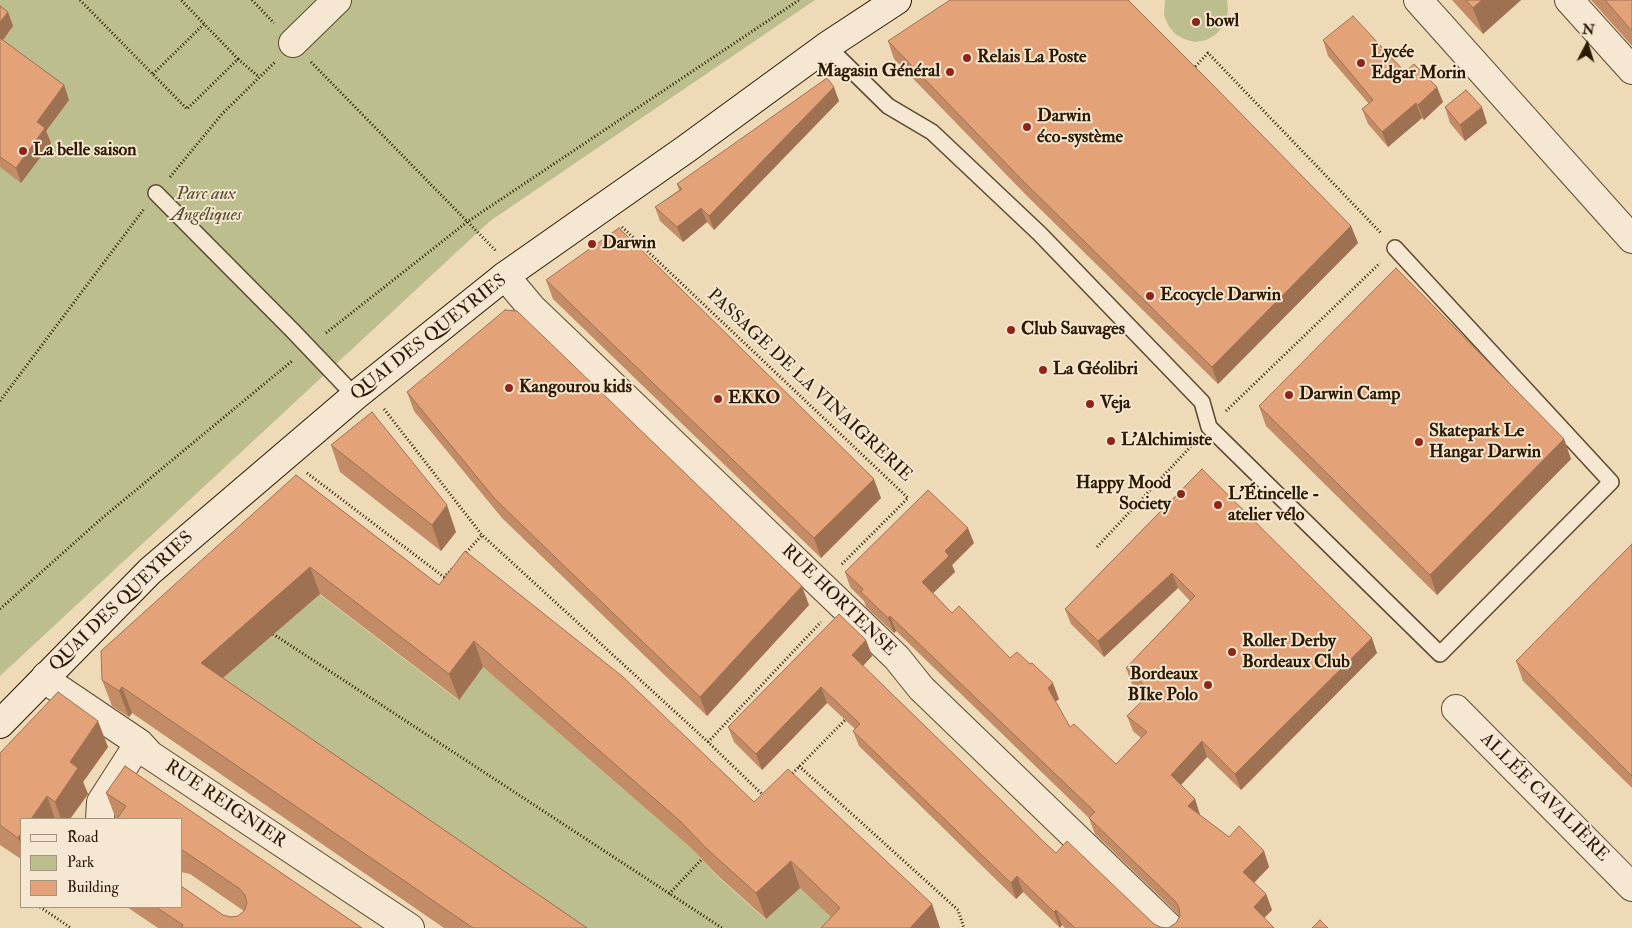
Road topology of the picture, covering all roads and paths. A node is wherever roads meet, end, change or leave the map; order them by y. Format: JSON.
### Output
{"nodes":[{"id":1,"x":80,"y":0,"type":"edge"},
{"id":2,"x":181,"y":0,"type":"edge"},
{"id":3,"x":337,"y":0,"type":"edge"},
{"id":4,"x":799,"y":0,"type":"edge"},
{"id":5,"x":897,"y":0,"type":"edge"},
{"id":6,"x":1418,"y":0,"type":"edge"},
{"id":7,"x":1570,"y":0,"type":"edge"},
{"id":8,"x":204,"y":24,"type":"junction"},
{"id":9,"x":827,"y":46,"type":"junction"},
{"id":10,"x":298,"y":49,"type":"junction"},
{"id":11,"x":238,"y":59,"type":"junction"},
{"id":12,"x":1632,"y":70,"type":"edge"},
{"id":13,"x":1189,"y":73,"type":"edge"},
{"id":14,"x":153,"y":74,"type":"junction"},
{"id":15,"x":259,"y":78,"type":"junction"},
{"id":16,"x":156,"y":193,"type":"junction"},
{"id":17,"x":602,"y":209,"type":"junction"},
{"id":18,"x":467,"y":222,"type":"junction"},
{"id":19,"x":1632,"y":239,"type":"edge"},
{"id":20,"x":1395,"y":248,"type":"junction"},
{"id":21,"x":505,"y":276,"type":"junction"},
{"id":22,"x":308,"y":347,"type":"junction"},
{"id":23,"x":361,"y":391,"type":"junction"},
{"id":24,"x":0,"y":401,"type":"edge"},
{"id":25,"x":1210,"y":428,"type":"junction"},
{"id":26,"x":284,"y":456,"type":"junction"},
{"id":27,"x":482,"y":535,"type":"junction"},
{"id":28,"x":1097,"y":547,"type":"dead end"},
{"id":29,"x":463,"y":556,"type":"edge"},
{"id":30,"x":457,"y":563,"type":"edge"},
{"id":31,"x":830,"y":594,"type":"junction"},
{"id":32,"x":0,"y":609,"type":"edge"},
{"id":33,"x":265,"y":628,"type":"edge"},
{"id":34,"x":46,"y":676,"type":"junction"},
{"id":35,"x":1456,"y":709,"type":"dead end"},
{"id":36,"x":852,"y":712,"type":"edge"},
{"id":37,"x":0,"y":724,"type":"edge"},
{"id":38,"x":708,"y":742,"type":"junction"},
{"id":39,"x":139,"y":743,"type":"junction"},
{"id":40,"x":799,"y":766,"type":"junction"},
{"id":41,"x":789,"y":778,"type":"edge"},
{"id":42,"x":770,"y":792,"type":"edge"},
{"id":43,"x":97,"y":813,"type":"edge"},
{"id":44,"x":709,"y":852,"type":"edge"},
{"id":45,"x":1632,"y":887,"type":"edge"},
{"id":46,"x":669,"y":894,"type":"junction"},
{"id":47,"x":41,"y":908,"type":"edge"},
{"id":48,"x":71,"y":928,"type":"edge"},
{"id":49,"x":410,"y":928,"type":"edge"},
{"id":50,"x":722,"y":928,"type":"edge"},
{"id":51,"x":964,"y":928,"type":"edge"},
{"id":52,"x":1170,"y":928,"type":"edge"}],
"edges":[{"from":1,"to":14,"type":"path"},
{"from":2,"to":8,"type":"path"},
{"from":3,"to":10,"type":"street"},
{"from":4,"to":18,"type":"path"},
{"from":5,"to":9,"type":"street","name":"QUAI DES QUEYRIES"},
{"from":6,"to":19,"type":"street"},
{"from":7,"to":12,"type":"street"},
{"from":8,"to":11,"type":"path"},
{"from":8,"to":14,"type":"path"},
{"from":9,"to":17,"type":"street","name":"QUAI DES QUEYRIES"},
{"from":9,"to":25,"type":"lane"},
{"from":10,"to":15,"type":"path"},
{"from":10,"to":18,"type":"path"},
{"from":11,"to":14,"type":"path"},
{"from":11,"to":15,"type":"path"},
{"from":13,"to":20,"type":"path"},
{"from":15,"to":16,"type":"path"},
{"from":16,"to":22,"type":"lane"},
{"from":16,"to":24,"type":"path"},
{"from":17,"to":21,"type":"street","name":"QUAI DES QUEYRIES"},
{"from":17,"to":31,"type":"path","name":"PASSAGE DE LA VINAIGRERIE"},
{"from":18,"to":21,"type":"path"},
{"from":18,"to":22,"type":"path"},
{"from":20,"to":25,"type":"path"},
{"from":20,"to":25,"type":"lane"},
{"from":21,"to":23,"type":"street","name":"QUAI DES QUEYRIES"},
{"from":21,"to":31,"type":"street","name":"RUE HORTENSE"},
{"from":22,"to":23,"type":"lane"},
{"from":22,"to":32,"type":"path"},
{"from":23,"to":26,"type":"street","name":"QUAI DES QUEYRIES"},
{"from":23,"to":27,"type":"path"},
{"from":25,"to":28,"type":"path"},
{"from":26,"to":30,"type":"path"},
{"from":26,"to":34,"type":"street","name":"QUAI DES QUEYRIES"},
{"from":27,"to":29,"type":"path"},
{"from":27,"to":38,"type":"path"},
{"from":31,"to":38,"type":"path"},
{"from":31,"to":52,"type":"street","name":"RUE HORTENSE"},
{"from":33,"to":46,"type":"path"},
{"from":34,"to":37,"type":"street","name":"QUAI DES QUEYRIES"},
{"from":34,"to":39,"type":"street","name":"RUE REIGNIER"},
{"from":35,"to":45,"type":"street","name":"ALLÉE CAVALIÈRE"},
{"from":36,"to":40,"type":"path"},
{"from":38,"to":42,"type":"path"},
{"from":39,"to":43,"type":"street"},
{"from":39,"to":49,"type":"street","name":"RUE REIGNIER"},
{"from":40,"to":41,"type":"path"},
{"from":40,"to":51,"type":"path"},
{"from":44,"to":46,"type":"path"},
{"from":46,"to":50,"type":"path"},
{"from":47,"to":48,"type":"path"}]}
